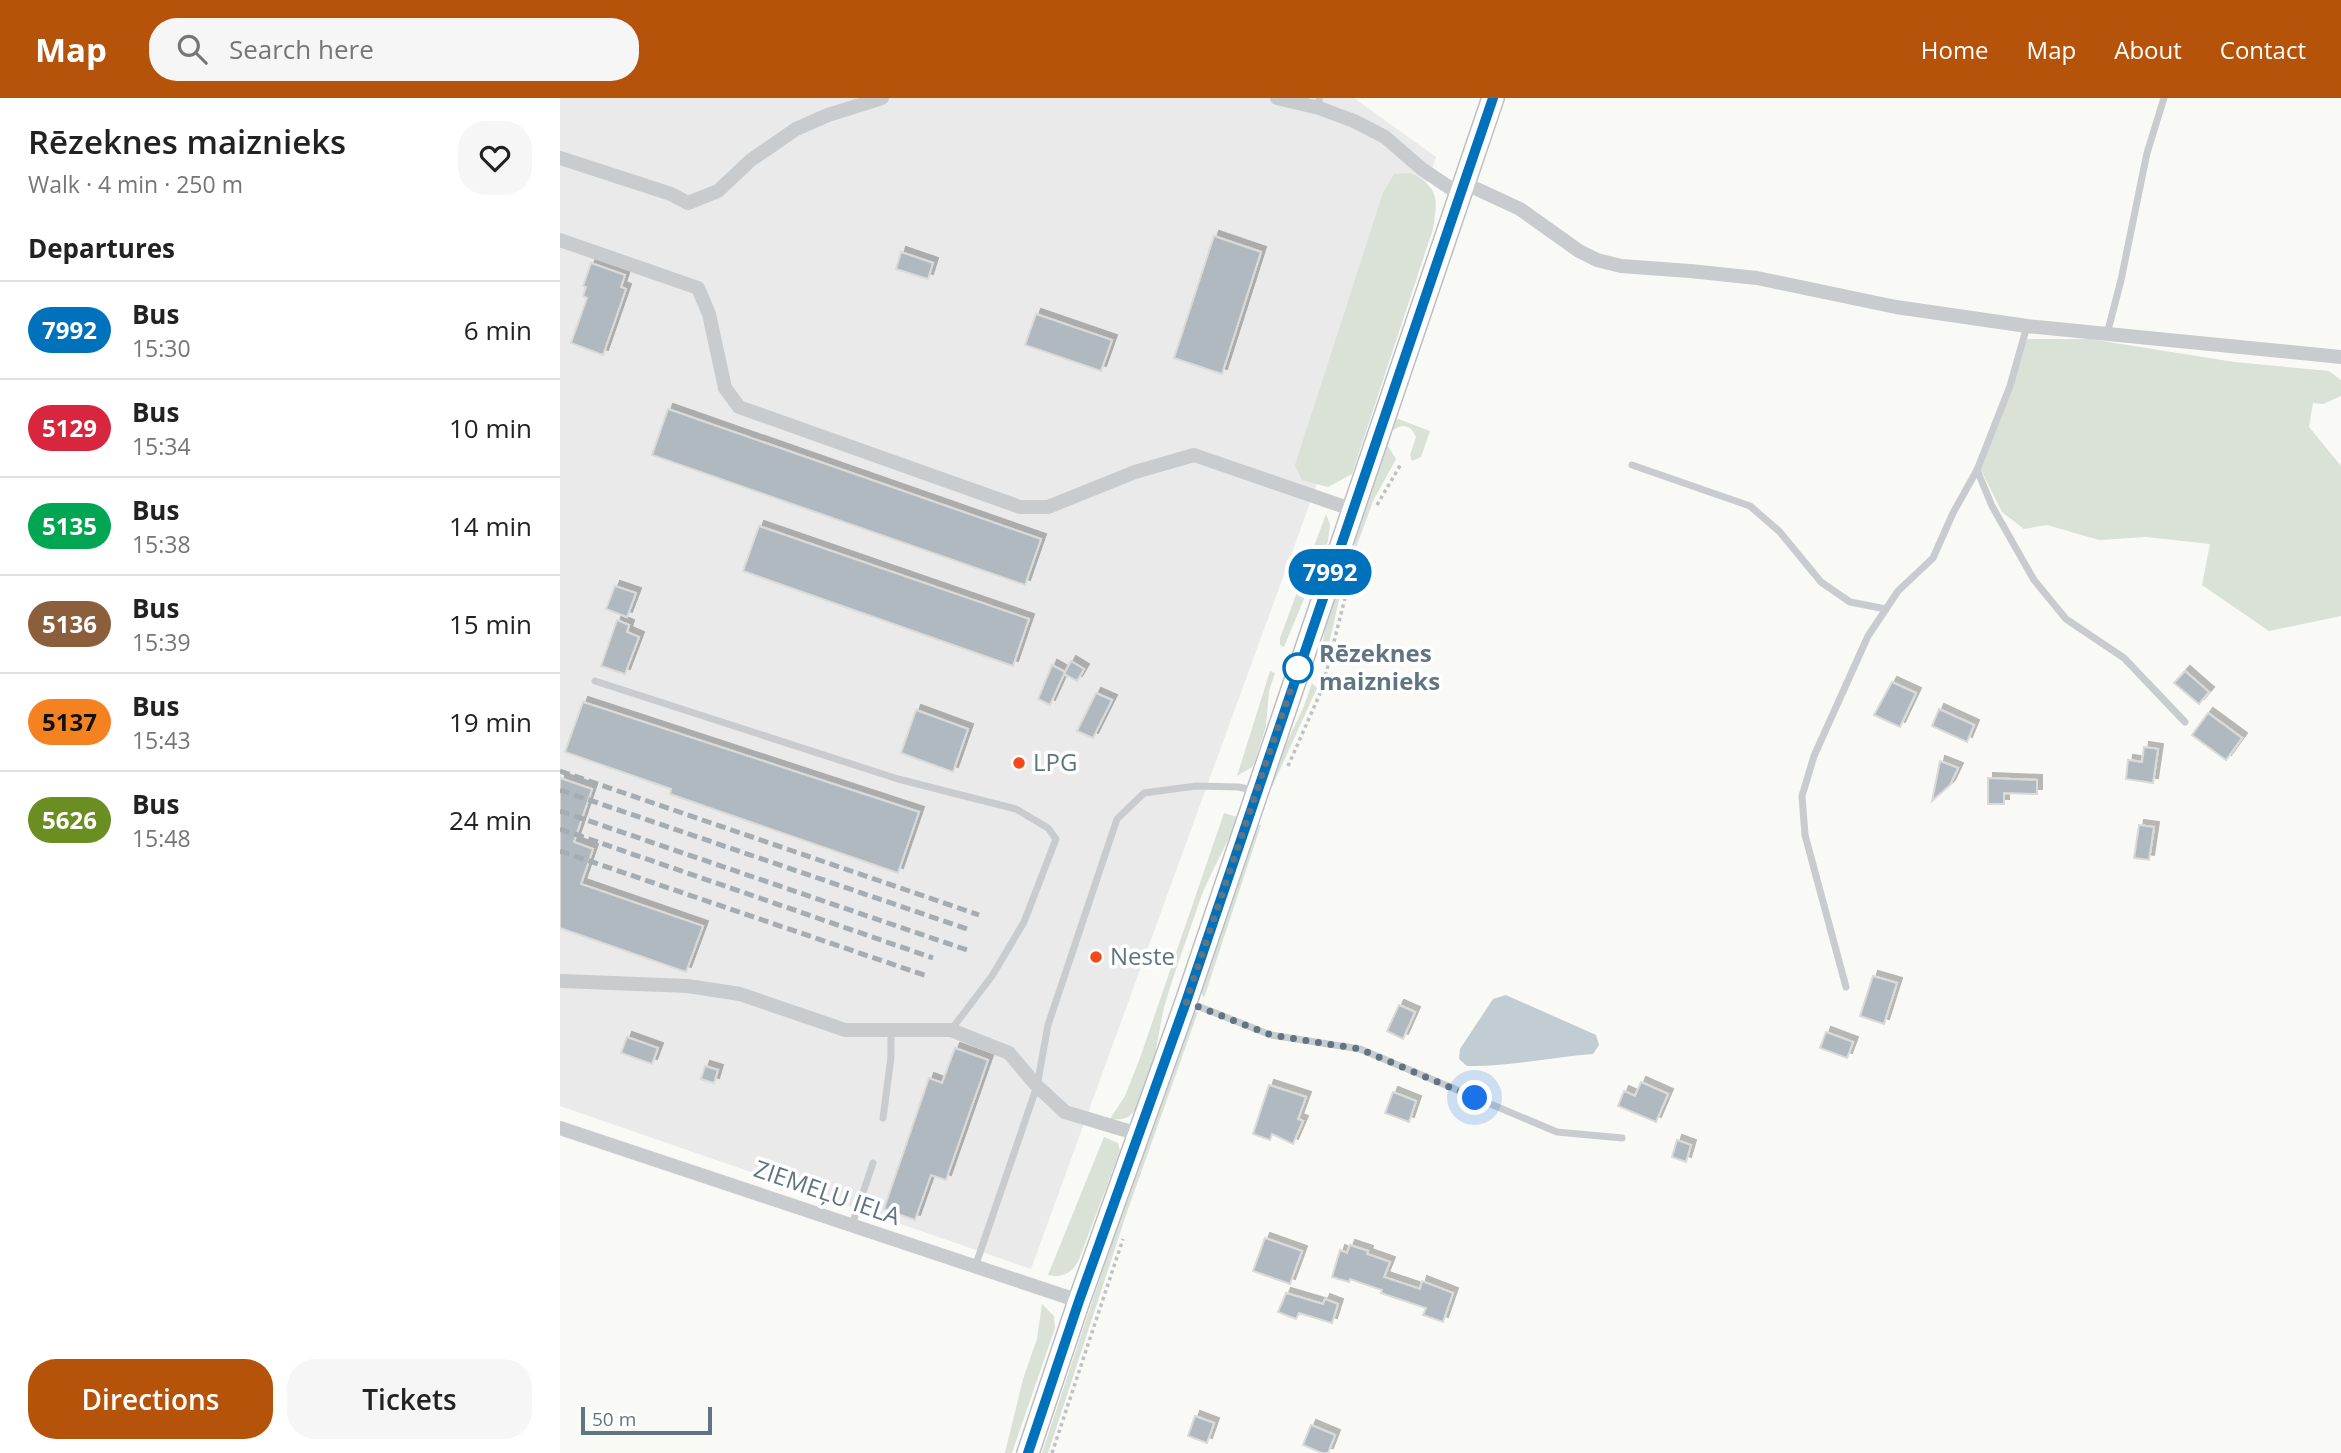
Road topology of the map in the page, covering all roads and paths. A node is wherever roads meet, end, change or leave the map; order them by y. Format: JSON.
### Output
{"nodes":[{"id":1,"x":882,"y":98,"type":"edge"},
{"id":2,"x":1277,"y":98,"type":"edge"},
{"id":3,"x":1493,"y":98,"type":"edge"},
{"id":4,"x":2164,"y":98,"type":"edge"},
{"id":5,"x":1319,"y":103,"type":"edge"},
{"id":6,"x":560,"y":158,"type":"edge"},
{"id":7,"x":1462,"y":189,"type":"junction"},
{"id":8,"x":560,"y":240,"type":"edge"},
{"id":9,"x":2027,"y":326,"type":"junction"},
{"id":10,"x":2107,"y":335,"type":"junction"},
{"id":11,"x":2341,"y":357,"type":"edge"},
{"id":12,"x":1632,"y":465,"type":"dead end"},
{"id":13,"x":1977,"y":470,"type":"junction"},
{"id":14,"x":1351,"y":509,"type":"junction"},
{"id":15,"x":1886,"y":609,"type":"junction"},
{"id":16,"x":595,"y":681,"type":"dead end"},
{"id":17,"x":2185,"y":722,"type":"dead end"},
{"id":18,"x":1256,"y":792,"type":"junction"},
{"id":19,"x":562,"y":981,"type":"dead end"},
{"id":20,"x":1846,"y":987,"type":"dead end"},
{"id":21,"x":1186,"y":1002,"type":"junction"},
{"id":22,"x":891,"y":1030,"type":"junction"},
{"id":23,"x":951,"y":1030,"type":"junction"},
{"id":24,"x":1037,"y":1086,"type":"junction"},
{"id":25,"x":883,"y":1118,"type":"dead end"},
{"id":26,"x":560,"y":1128,"type":"edge"},
{"id":27,"x":1138,"y":1134,"type":"junction"},
{"id":28,"x":1622,"y":1138,"type":"dead end"},
{"id":29,"x":873,"y":1163,"type":"dead end"},
{"id":30,"x":852,"y":1225,"type":"junction"},
{"id":31,"x":975,"y":1267,"type":"junction"},
{"id":32,"x":1079,"y":1301,"type":"junction"},
{"id":33,"x":1028,"y":1453,"type":"edge"}],
"edges":[{"from":1,"to":6,"type":"street"},
{"from":2,"to":5,"type":"street"},
{"from":3,"to":7,"type":"main road"},
{"from":4,"to":10,"type":"lane"},
{"from":5,"to":7,"type":"street"},
{"from":7,"to":9,"type":"street"},
{"from":7,"to":14,"type":"main road"},
{"from":8,"to":14,"type":"street"},
{"from":9,"to":10,"type":"street"},
{"from":9,"to":13,"type":"lane"},
{"from":10,"to":11,"type":"street"},
{"from":12,"to":15,"type":"lane"},
{"from":13,"to":15,"type":"lane"},
{"from":13,"to":17,"type":"lane"},
{"from":14,"to":18,"type":"main road"},
{"from":15,"to":20,"type":"lane"},
{"from":16,"to":23,"type":"lane"},
{"from":18,"to":21,"type":"main road"},
{"from":18,"to":24,"type":"lane"},
{"from":19,"to":22,"type":"street"},
{"from":21,"to":27,"type":"main road"},
{"from":21,"to":28,"type":"lane"},
{"from":22,"to":23,"type":"street"},
{"from":22,"to":25,"type":"lane"},
{"from":23,"to":24,"type":"street"},
{"from":24,"to":27,"type":"street"},
{"from":24,"to":31,"type":"lane"},
{"from":26,"to":30,"type":"street","name":"ZIEMEĻU IELA"},
{"from":27,"to":32,"type":"main road"},
{"from":29,"to":30,"type":"lane"},
{"from":30,"to":31,"type":"street","name":"ZIEMEĻU IELA"},
{"from":31,"to":32,"type":"street","name":"ZIEMEĻU IELA"},
{"from":32,"to":33,"type":"main road"}]}
